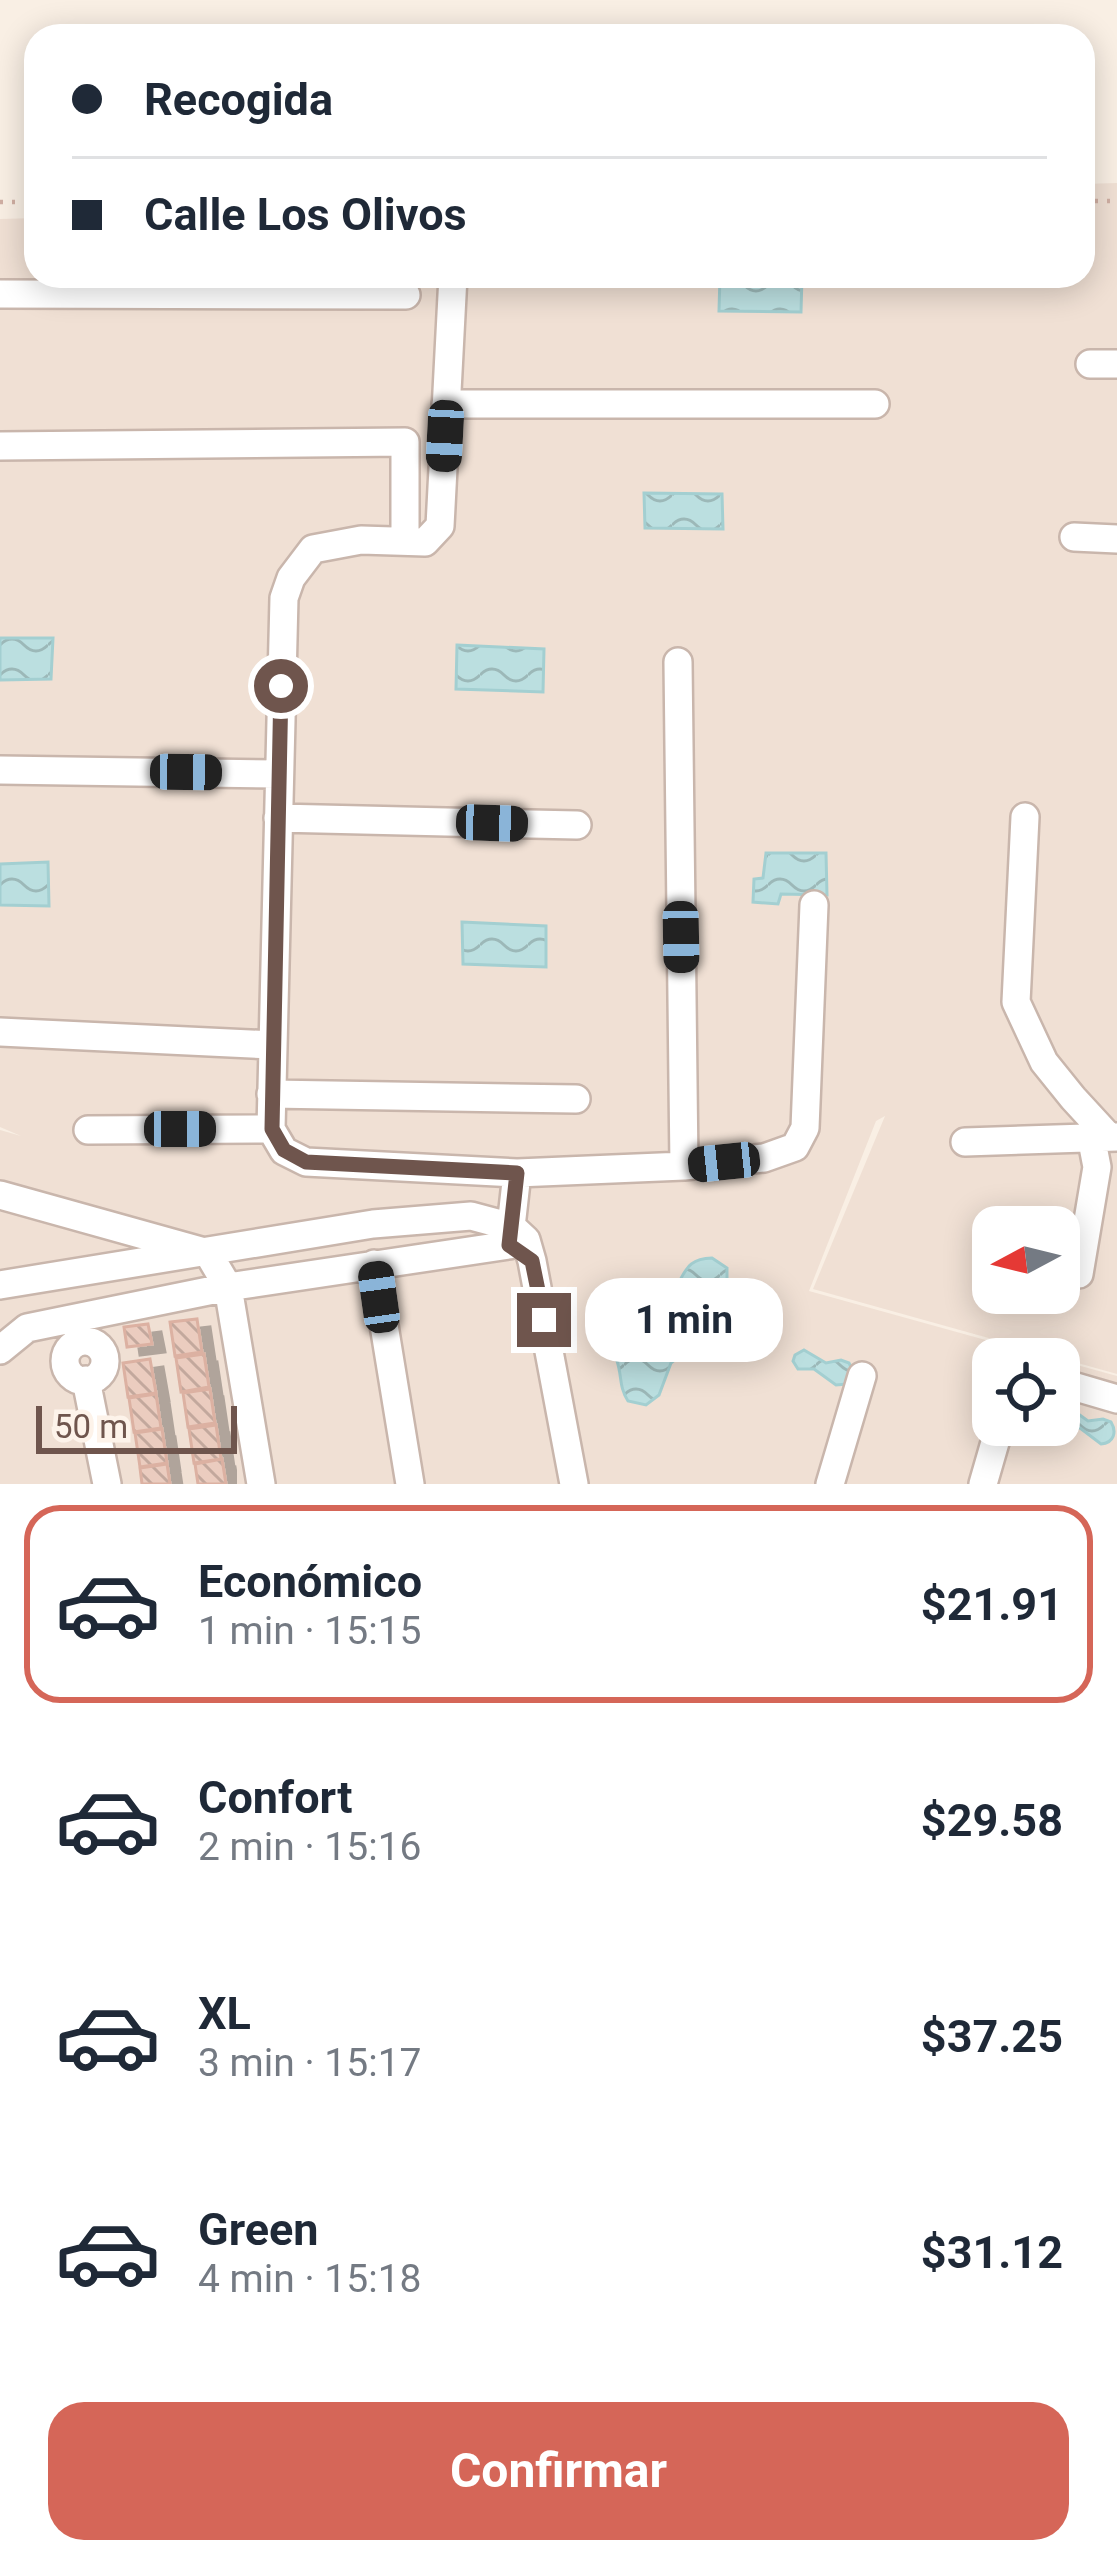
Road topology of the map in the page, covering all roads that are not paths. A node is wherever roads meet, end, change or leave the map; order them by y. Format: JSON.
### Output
{"nodes":[{"id":1,"x":452,"y":288,"type":"edge"},
{"id":2,"x":0,"y":294,"type":"edge"},
{"id":3,"x":406,"y":295,"type":"dead end"},
{"id":4,"x":446,"y":404,"type":"junction"},
{"id":5,"x":875,"y":404,"type":"dead end"},
{"id":6,"x":0,"y":446,"type":"edge"},
{"id":7,"x":1074,"y":537,"type":"dead end"},
{"id":8,"x":1117,"y":539,"type":"edge"},
{"id":9,"x":405,"y":540,"type":"junction"},
{"id":10,"x":678,"y":662,"type":"dead end"},
{"id":11,"x":0,"y":770,"type":"edge"},
{"id":12,"x":279,"y":774,"type":"junction"},
{"id":13,"x":1025,"y":817,"type":"dead end"},
{"id":14,"x":278,"y":818,"type":"junction"},
{"id":15,"x":577,"y":825,"type":"dead end"},
{"id":16,"x":814,"y":905,"type":"dead end"},
{"id":17,"x":0,"y":1032,"type":"edge"},
{"id":18,"x":272,"y":1045,"type":"junction"},
{"id":19,"x":271,"y":1094,"type":"junction"},
{"id":20,"x":576,"y":1099,"type":"dead end"},
{"id":21,"x":272,"y":1129,"type":"junction"},
{"id":22,"x":88,"y":1130,"type":"dead end"},
{"id":23,"x":1105,"y":1136,"type":"edge"},
{"id":24,"x":965,"y":1142,"type":"dead end"},
{"id":25,"x":684,"y":1166,"type":"junction"},
{"id":26,"x":517,"y":1173,"type":"junction"},
{"id":27,"x":0,"y":1195,"type":"edge"},
{"id":28,"x":518,"y":1244,"type":"junction"},
{"id":29,"x":208,"y":1253,"type":"junction"},
{"id":30,"x":1080,"y":1263,"type":"edge"},
{"id":31,"x":374,"y":1264,"type":"junction"},
{"id":32,"x":0,"y":1285,"type":"edge"},
{"id":33,"x":228,"y":1287,"type":"junction"},
{"id":34,"x":0,"y":1350,"type":"edge"},
{"id":35,"x":862,"y":1376,"type":"dead end"},
{"id":36,"x":86,"y":1380,"type":"dead end"},
{"id":37,"x":1080,"y":1388,"type":"edge"},
{"id":38,"x":1117,"y":1399,"type":"edge"},
{"id":39,"x":994,"y":1446,"type":"edge"},
{"id":40,"x":106,"y":1484,"type":"edge"},
{"id":41,"x":261,"y":1484,"type":"edge"},
{"id":42,"x":410,"y":1484,"type":"edge"},
{"id":43,"x":574,"y":1484,"type":"edge"},
{"id":44,"x":830,"y":1484,"type":"edge"},
{"id":45,"x":983,"y":1484,"type":"edge"}],
"edges":[{"from":1,"to":4,"type":"street"},
{"from":2,"to":3,"type":"street"},
{"from":4,"to":5,"type":"street"},
{"from":4,"to":9,"type":"street"},
{"from":6,"to":9,"type":"street"},
{"from":7,"to":8,"type":"street"},
{"from":9,"to":12,"type":"street"},
{"from":10,"to":25,"type":"street"},
{"from":11,"to":12,"type":"street"},
{"from":12,"to":14,"type":"street"},
{"from":13,"to":23,"type":"street"},
{"from":14,"to":15,"type":"street"},
{"from":14,"to":18,"type":"street"},
{"from":16,"to":25,"type":"street"},
{"from":17,"to":18,"type":"street"},
{"from":18,"to":19,"type":"street"},
{"from":19,"to":20,"type":"street"},
{"from":19,"to":21,"type":"street"},
{"from":21,"to":22,"type":"street"},
{"from":21,"to":26,"type":"street"},
{"from":23,"to":24,"type":"street"},
{"from":23,"to":30,"type":"street"},
{"from":25,"to":26,"type":"street"},
{"from":26,"to":28,"type":"street"},
{"from":27,"to":29,"type":"street"},
{"from":28,"to":29,"type":"street"},
{"from":28,"to":31,"type":"street"},
{"from":28,"to":43,"type":"street"},
{"from":29,"to":32,"type":"street"},
{"from":29,"to":33,"type":"street"},
{"from":31,"to":33,"type":"street"},
{"from":31,"to":42,"type":"street"},
{"from":33,"to":34,"type":"street"},
{"from":33,"to":41,"type":"street"},
{"from":35,"to":44,"type":"street"},
{"from":36,"to":40,"type":"street"},
{"from":37,"to":38,"type":"street"},
{"from":39,"to":45,"type":"street"}]}
